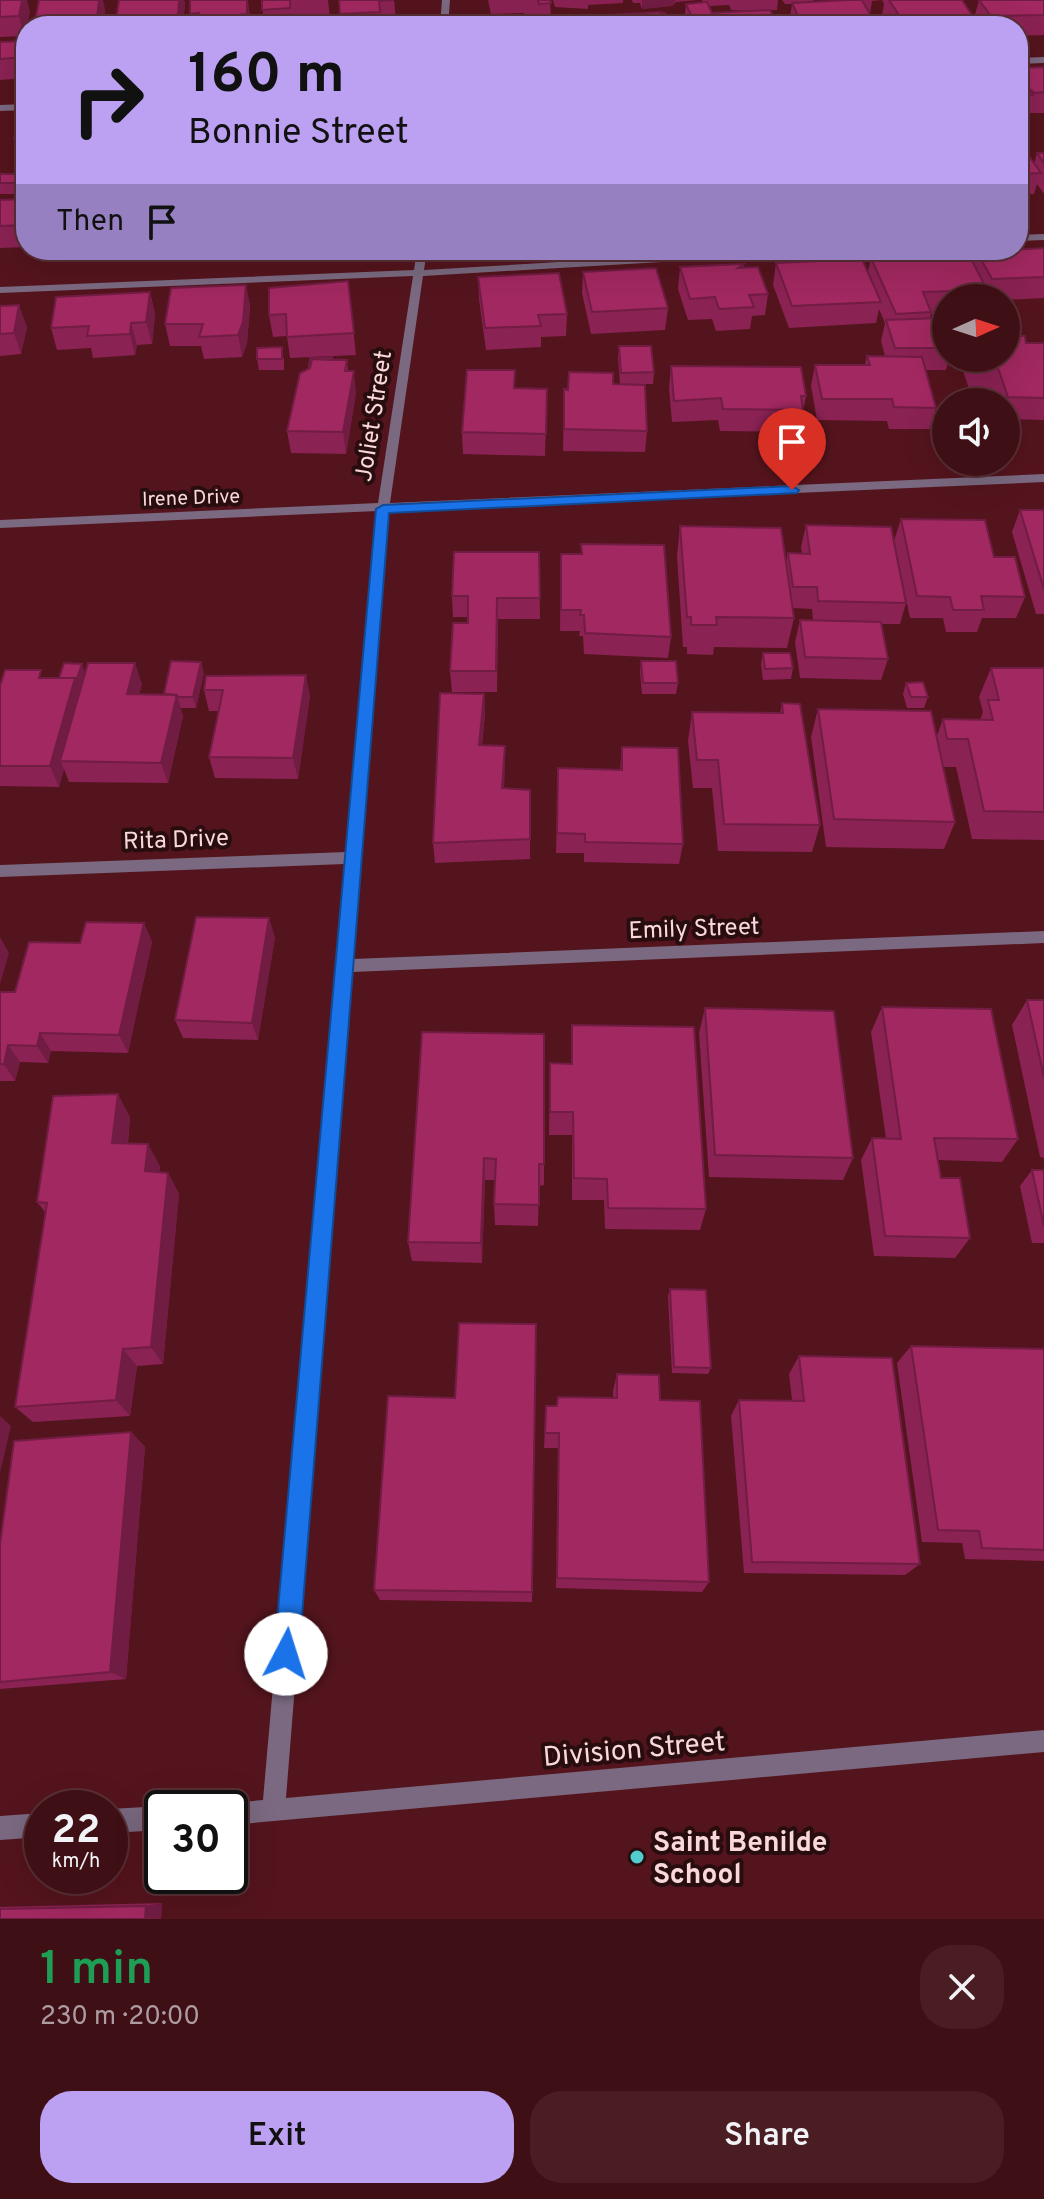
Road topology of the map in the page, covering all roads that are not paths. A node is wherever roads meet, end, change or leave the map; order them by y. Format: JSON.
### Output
{"nodes":[{"id":1,"x":421,"y":260,"type":"edge"},
{"id":2,"x":642,"y":260,"type":"edge"},
{"id":3,"x":420,"y":273,"type":"junction"},
{"id":4,"x":0,"y":290,"type":"edge"},
{"id":5,"x":1044,"y":478,"type":"edge"},
{"id":6,"x":383,"y":509,"type":"junction"},
{"id":7,"x":0,"y":524,"type":"edge"},
{"id":8,"x":355,"y":858,"type":"junction"},
{"id":9,"x":0,"y":871,"type":"edge"},
{"id":10,"x":1044,"y":937,"type":"edge"},
{"id":11,"x":345,"y":966,"type":"junction"},
{"id":12,"x":1044,"y":1741,"type":"edge"},
{"id":13,"x":273,"y":1811,"type":"junction"},
{"id":14,"x":248,"y":1813,"type":"edge"},
{"id":15,"x":24,"y":1826,"type":"edge"},
{"id":16,"x":0,"y":1828,"type":"edge"}],
"edges":[{"from":1,"to":3,"type":"street","name":"Joliet Street"},
{"from":2,"to":3,"type":"street"},
{"from":3,"to":4,"type":"street"},
{"from":3,"to":6,"type":"street","name":"Joliet Street"},
{"from":5,"to":6,"type":"street","name":"Irene Drive"},
{"from":6,"to":7,"type":"street","name":"Irene Drive"},
{"from":6,"to":8,"type":"street","name":"Joliet Street"},
{"from":8,"to":9,"type":"street","name":"Rita Drive"},
{"from":8,"to":11,"type":"street","name":"Joliet Street"},
{"from":10,"to":11,"type":"street","name":"Emily Street"},
{"from":11,"to":13,"type":"street","name":"Joliet Street"},
{"from":12,"to":13,"type":"street","name":"Division Street"},
{"from":13,"to":14,"type":"street","name":"Division Street"},
{"from":15,"to":16,"type":"street"}]}
